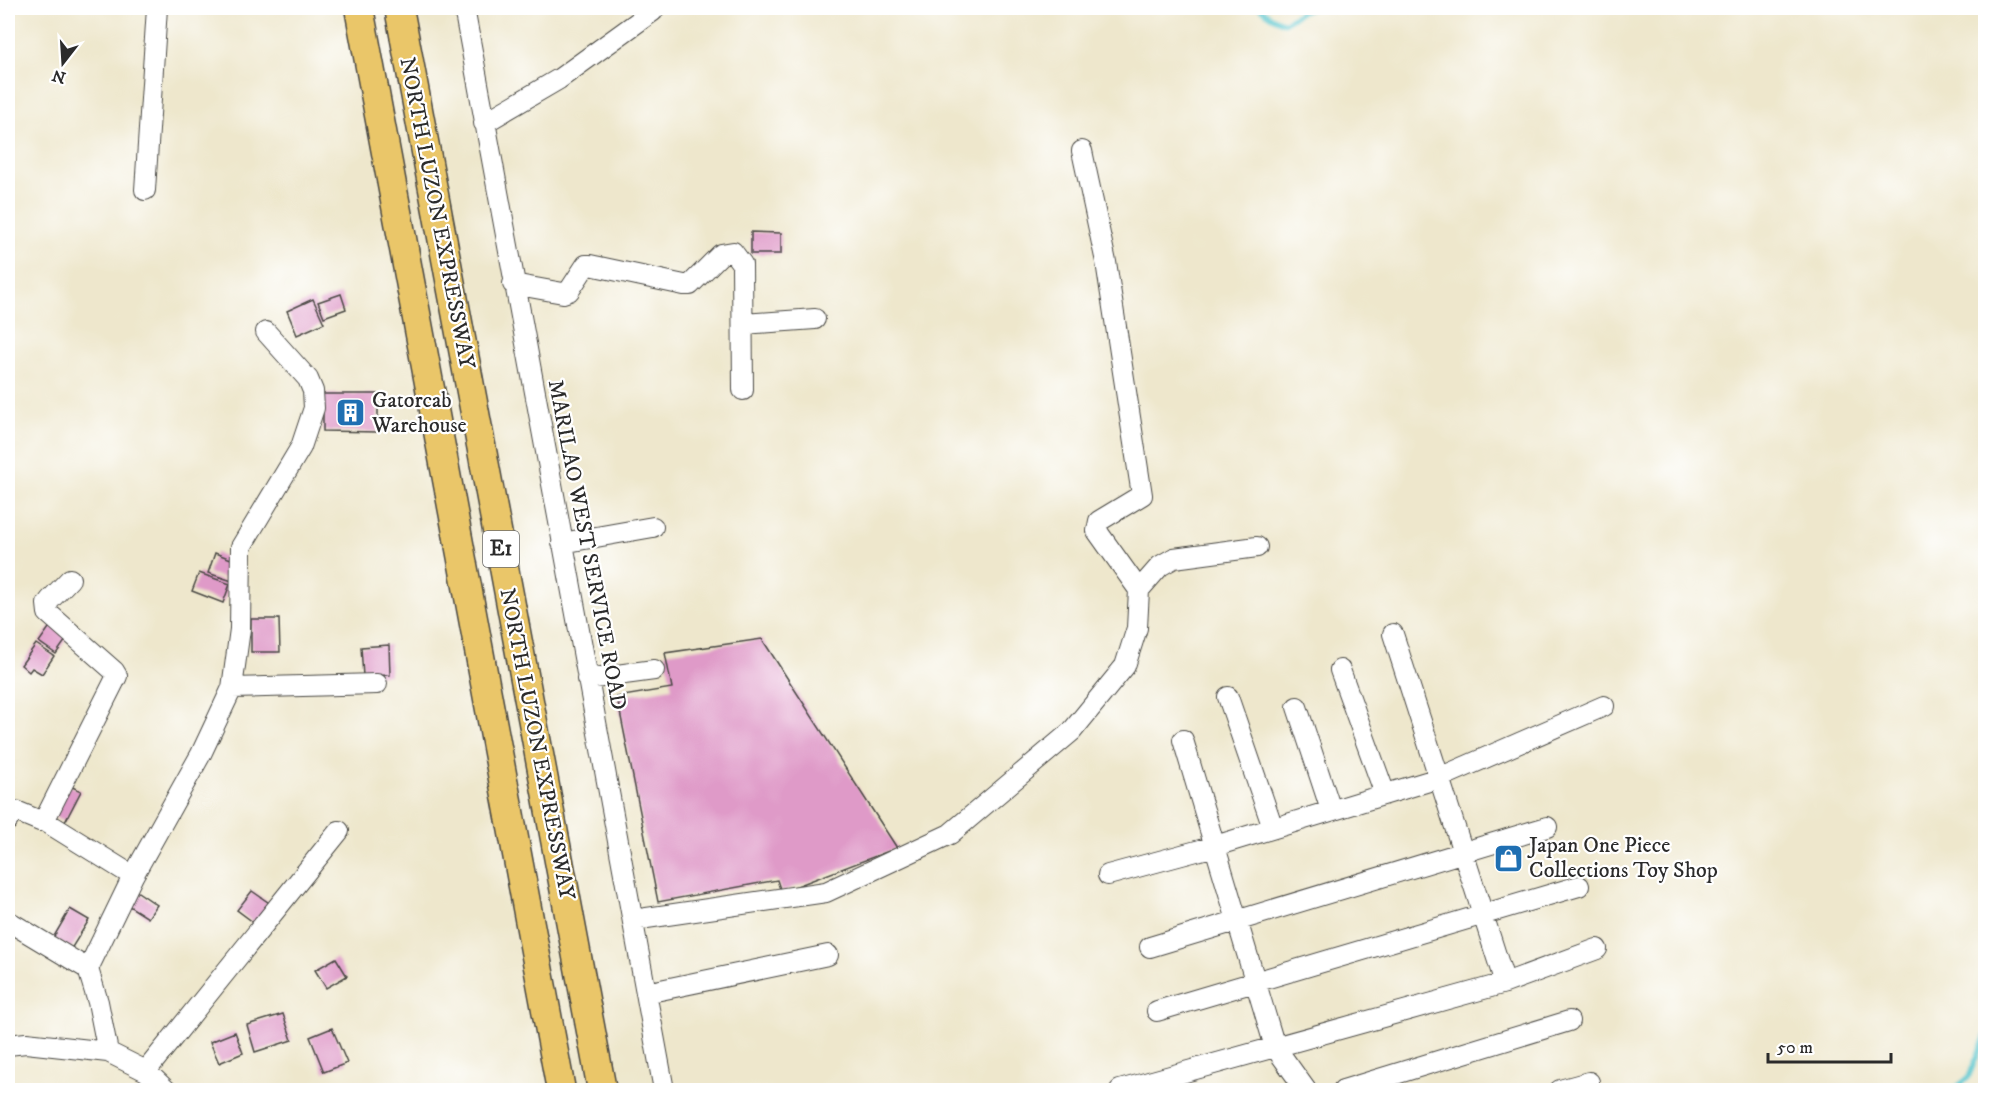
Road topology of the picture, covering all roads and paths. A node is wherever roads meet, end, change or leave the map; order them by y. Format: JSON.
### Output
{"nodes":[{"id":1,"x":157,"y":8,"type":"edge"},
{"id":2,"x":358,"y":8,"type":"edge"},
{"id":3,"x":399,"y":8,"type":"edge"},
{"id":4,"x":464,"y":8,"type":"edge"},
{"id":5,"x":653,"y":11,"type":"dead end"},
{"id":6,"x":484,"y":123,"type":"junction"},
{"id":7,"x":1082,"y":151,"type":"dead end"},
{"id":8,"x":145,"y":190,"type":"dead end"},
{"id":9,"x":513,"y":284,"type":"junction"},
{"id":10,"x":815,"y":319,"type":"dead end"},
{"id":11,"x":742,"y":324,"type":"junction"},
{"id":12,"x":266,"y":332,"type":"dead end"},
{"id":13,"x":743,"y":390,"type":"dead end"},
{"id":14,"x":653,"y":527,"type":"dead end"},
{"id":15,"x":562,"y":543,"type":"junction"},
{"id":16,"x":1257,"y":547,"type":"dead end"},
{"id":17,"x":69,"y":579,"type":"dead end"},
{"id":18,"x":1139,"y":590,"type":"junction"},
{"id":19,"x":1393,"y":634,"type":"dead end"},
{"id":20,"x":654,"y":670,"type":"dead end"},
{"id":21,"x":1340,"y":670,"type":"dead end"},
{"id":22,"x":587,"y":679,"type":"junction"},
{"id":23,"x":377,"y":684,"type":"dead end"},
{"id":24,"x":232,"y":688,"type":"junction"},
{"id":25,"x":1228,"y":697,"type":"dead end"},
{"id":26,"x":1604,"y":706,"type":"dead end"},
{"id":27,"x":1297,"y":707,"type":"dead end"},
{"id":28,"x":1183,"y":740,"type":"dead end"},
{"id":29,"x":1439,"y":778,"type":"junction"},
{"id":30,"x":1385,"y":794,"type":"junction"},
{"id":31,"x":1331,"y":810,"type":"junction"},
{"id":32,"x":8,"y":820,"type":"edge"},
{"id":33,"x":43,"y":820,"type":"junction"},
{"id":34,"x":1547,"y":827,"type":"dead end"},
{"id":35,"x":1273,"y":828,"type":"junction"},
{"id":36,"x":339,"y":831,"type":"dead end"},
{"id":37,"x":1215,"y":846,"type":"junction"},
{"id":38,"x":1463,"y":854,"type":"junction"},
{"id":39,"x":1108,"y":875,"type":"dead end"},
{"id":40,"x":133,"y":876,"type":"junction"},
{"id":41,"x":1580,"y":886,"type":"dead end"},
{"id":42,"x":1483,"y":914,"type":"junction"},
{"id":43,"x":633,"y":920,"type":"junction"},
{"id":44,"x":8,"y":921,"type":"edge"},
{"id":45,"x":1236,"y":921,"type":"junction"},
{"id":46,"x":1150,"y":947,"type":"dead end"},
{"id":47,"x":1597,"y":949,"type":"dead end"},
{"id":48,"x":828,"y":955,"type":"dead end"},
{"id":49,"x":88,"y":969,"type":"junction"},
{"id":50,"x":1255,"y":982,"type":"junction"},
{"id":51,"x":1505,"y":983,"type":"junction"},
{"id":52,"x":646,"y":993,"type":"junction"},
{"id":53,"x":1157,"y":1011,"type":"dead end"},
{"id":54,"x":1569,"y":1021,"type":"dead end"},
{"id":55,"x":8,"y":1045,"type":"edge"},
{"id":56,"x":1275,"y":1047,"type":"junction"},
{"id":57,"x":108,"y":1052,"type":"junction"},
{"id":58,"x":146,"y":1071,"type":"junction"},
{"id":59,"x":1589,"y":1082,"type":"dead end"},
{"id":60,"x":166,"y":1090,"type":"edge"},
{"id":61,"x":561,"y":1090,"type":"edge"},
{"id":62,"x":602,"y":1090,"type":"edge"},
{"id":63,"x":664,"y":1090,"type":"edge"},
{"id":64,"x":1120,"y":1090,"type":"edge"},
{"id":65,"x":1306,"y":1090,"type":"edge"},
{"id":66,"x":1343,"y":1090,"type":"edge"},
{"id":67,"x":1560,"y":1090,"type":"edge"}],
"edges":[{"from":1,"to":8,"type":"street"},
{"from":2,"to":61,"type":"highway","name":"NORTH LUZON EXPRESSWAY","number":"E1"},
{"from":3,"to":62,"type":"highway","name":"NORTH LUZON EXPRESSWAY","number":"E1"},
{"from":4,"to":6,"type":"street","name":"MARILAO WEST SERVICE ROAD"},
{"from":5,"to":6,"type":"street"},
{"from":6,"to":9,"type":"street","name":"MARILAO WEST SERVICE ROAD"},
{"from":7,"to":18,"type":"street"},
{"from":9,"to":11,"type":"street"},
{"from":9,"to":15,"type":"street","name":"MARILAO WEST SERVICE ROAD"},
{"from":10,"to":11,"type":"street"},
{"from":11,"to":13,"type":"street"},
{"from":12,"to":24,"type":"street"},
{"from":14,"to":15,"type":"street"},
{"from":15,"to":22,"type":"street","name":"MARILAO WEST SERVICE ROAD"},
{"from":16,"to":18,"type":"street"},
{"from":17,"to":33,"type":"street"},
{"from":18,"to":43,"type":"street"},
{"from":19,"to":29,"type":"street"},
{"from":20,"to":22,"type":"street"},
{"from":21,"to":30,"type":"street"},
{"from":22,"to":43,"type":"street","name":"MARILAO WEST SERVICE ROAD"},
{"from":23,"to":24,"type":"street"},
{"from":24,"to":40,"type":"street"},
{"from":25,"to":35,"type":"street"},
{"from":26,"to":29,"type":"street"},
{"from":27,"to":31,"type":"street"},
{"from":28,"to":37,"type":"street"},
{"from":29,"to":30,"type":"street"},
{"from":29,"to":38,"type":"street"},
{"from":30,"to":31,"type":"street"},
{"from":31,"to":35,"type":"street"},
{"from":32,"to":33,"type":"street"},
{"from":33,"to":40,"type":"street"},
{"from":34,"to":38,"type":"street"},
{"from":35,"to":37,"type":"street"},
{"from":36,"to":58,"type":"street"},
{"from":37,"to":39,"type":"street"},
{"from":37,"to":45,"type":"street"},
{"from":38,"to":42,"type":"street"},
{"from":38,"to":45,"type":"street"},
{"from":40,"to":49,"type":"street"},
{"from":41,"to":42,"type":"street"},
{"from":42,"to":50,"type":"street"},
{"from":42,"to":51,"type":"street"},
{"from":43,"to":52,"type":"street","name":"MARILAO WEST SERVICE ROAD"},
{"from":44,"to":49,"type":"street"},
{"from":45,"to":46,"type":"street"},
{"from":45,"to":50,"type":"street"},
{"from":47,"to":51,"type":"street"},
{"from":48,"to":52,"type":"street"},
{"from":49,"to":57,"type":"street"},
{"from":50,"to":53,"type":"street"},
{"from":50,"to":56,"type":"street"},
{"from":51,"to":56,"type":"street"},
{"from":52,"to":63,"type":"street","name":"MARILAO WEST SERVICE ROAD"},
{"from":54,"to":66,"type":"street"},
{"from":55,"to":57,"type":"street"},
{"from":56,"to":64,"type":"street"},
{"from":56,"to":65,"type":"street"},
{"from":57,"to":58,"type":"street"},
{"from":58,"to":60,"type":"street"},
{"from":59,"to":67,"type":"street"}]}
